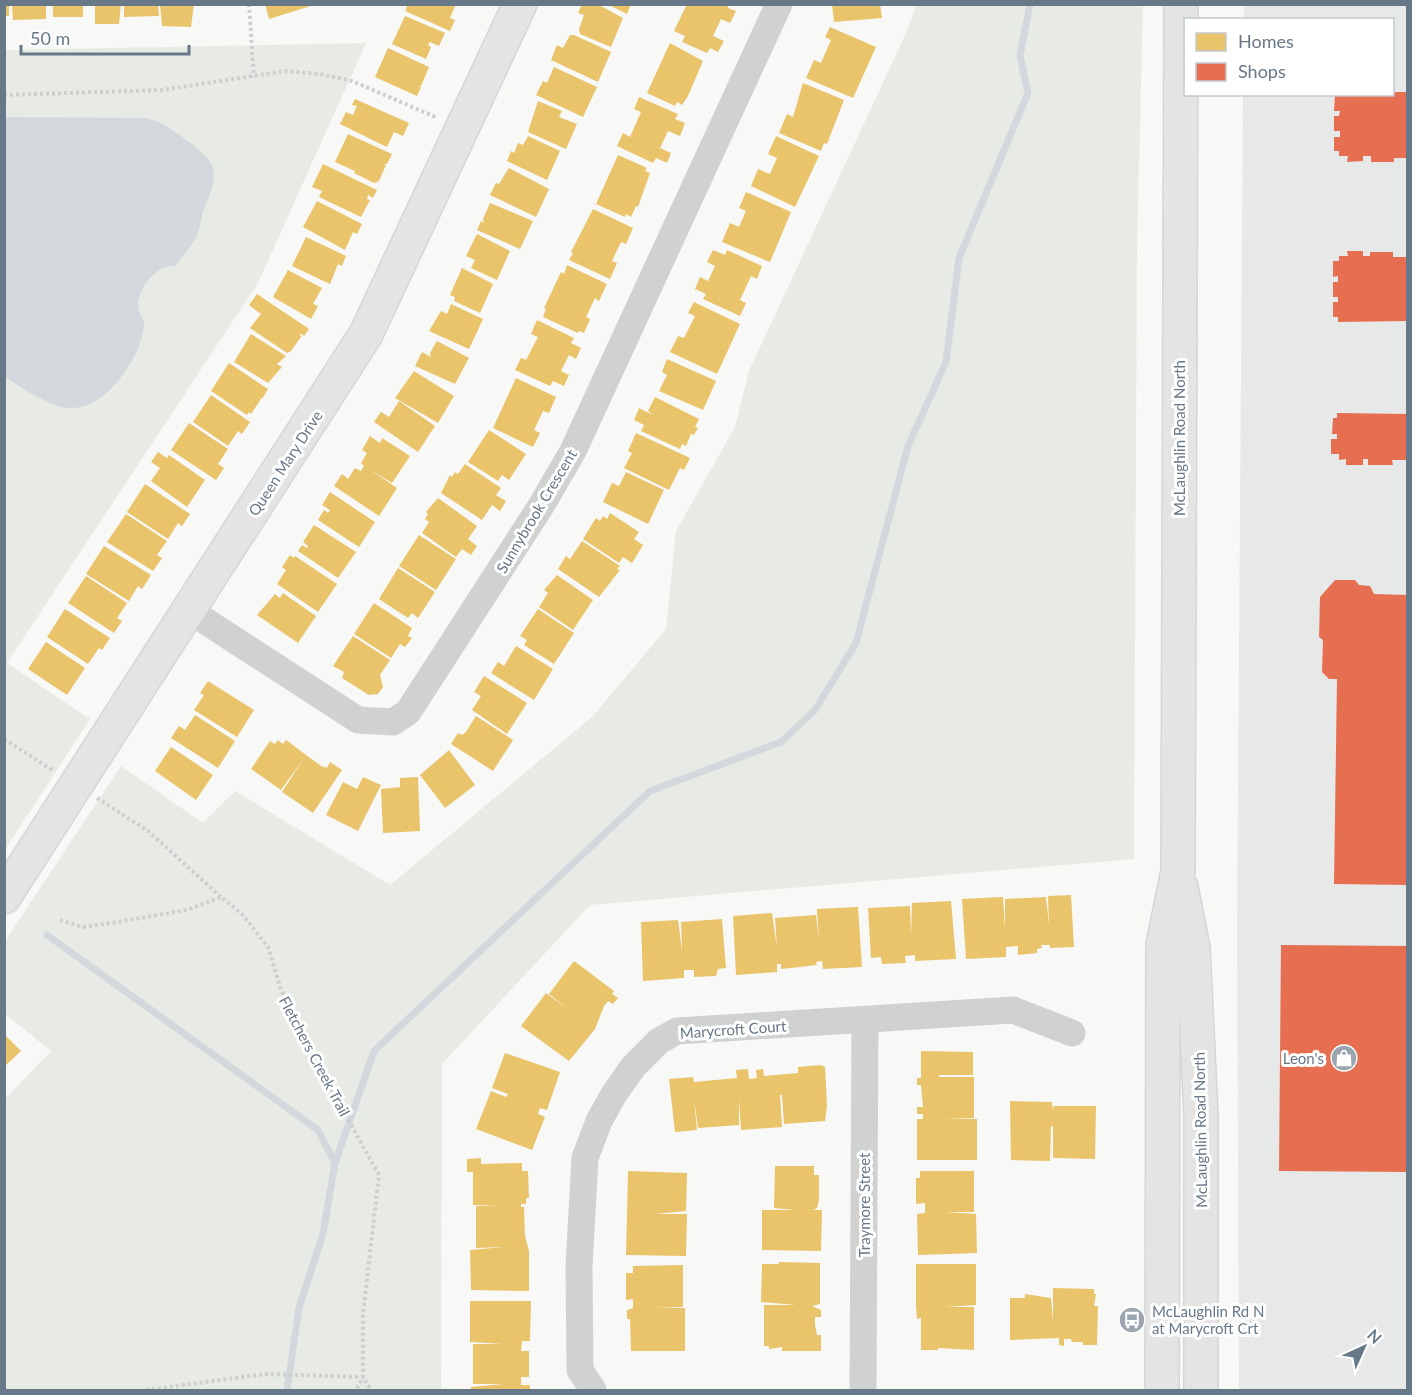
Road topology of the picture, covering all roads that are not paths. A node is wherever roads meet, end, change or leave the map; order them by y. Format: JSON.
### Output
{"nodes":[{"id":1,"x":520,"y":4,"type":"edge"},
{"id":2,"x":779,"y":4,"type":"edge"},
{"id":3,"x":1181,"y":4,"type":"edge"},
{"id":4,"x":190,"y":611,"type":"junction"},
{"id":5,"x":1178,"y":871,"type":"junction"},
{"id":6,"x":4,"y":897,"type":"edge"},
{"id":7,"x":866,"y":1020,"type":"junction"},
{"id":8,"x":1072,"y":1033,"type":"dead end"},
{"id":9,"x":593,"y":1390,"type":"edge"},
{"id":10,"x":864,"y":1390,"type":"edge"},
{"id":11,"x":1162,"y":1390,"type":"edge"},
{"id":12,"x":1201,"y":1390,"type":"edge"}],
"edges":[{"from":1,"to":4,"type":"main road","name":"Queen Mary Drive"},
{"from":2,"to":4,"type":"street","name":"Sunnybrook Crescent"},
{"from":3,"to":5,"type":"main road","name":"McLaughlin Road North"},
{"from":4,"to":6,"type":"main road","name":"Queen Mary Drive"},
{"from":5,"to":11,"type":"main road","name":"McLaughlin Road North"},
{"from":5,"to":12,"type":"main road","name":"McLaughlin Road North"},
{"from":7,"to":8,"type":"street","name":"Marycroft Court"},
{"from":7,"to":9,"type":"street","name":"Marycroft Court"},
{"from":7,"to":10,"type":"street","name":"Traymore Street"}]}
